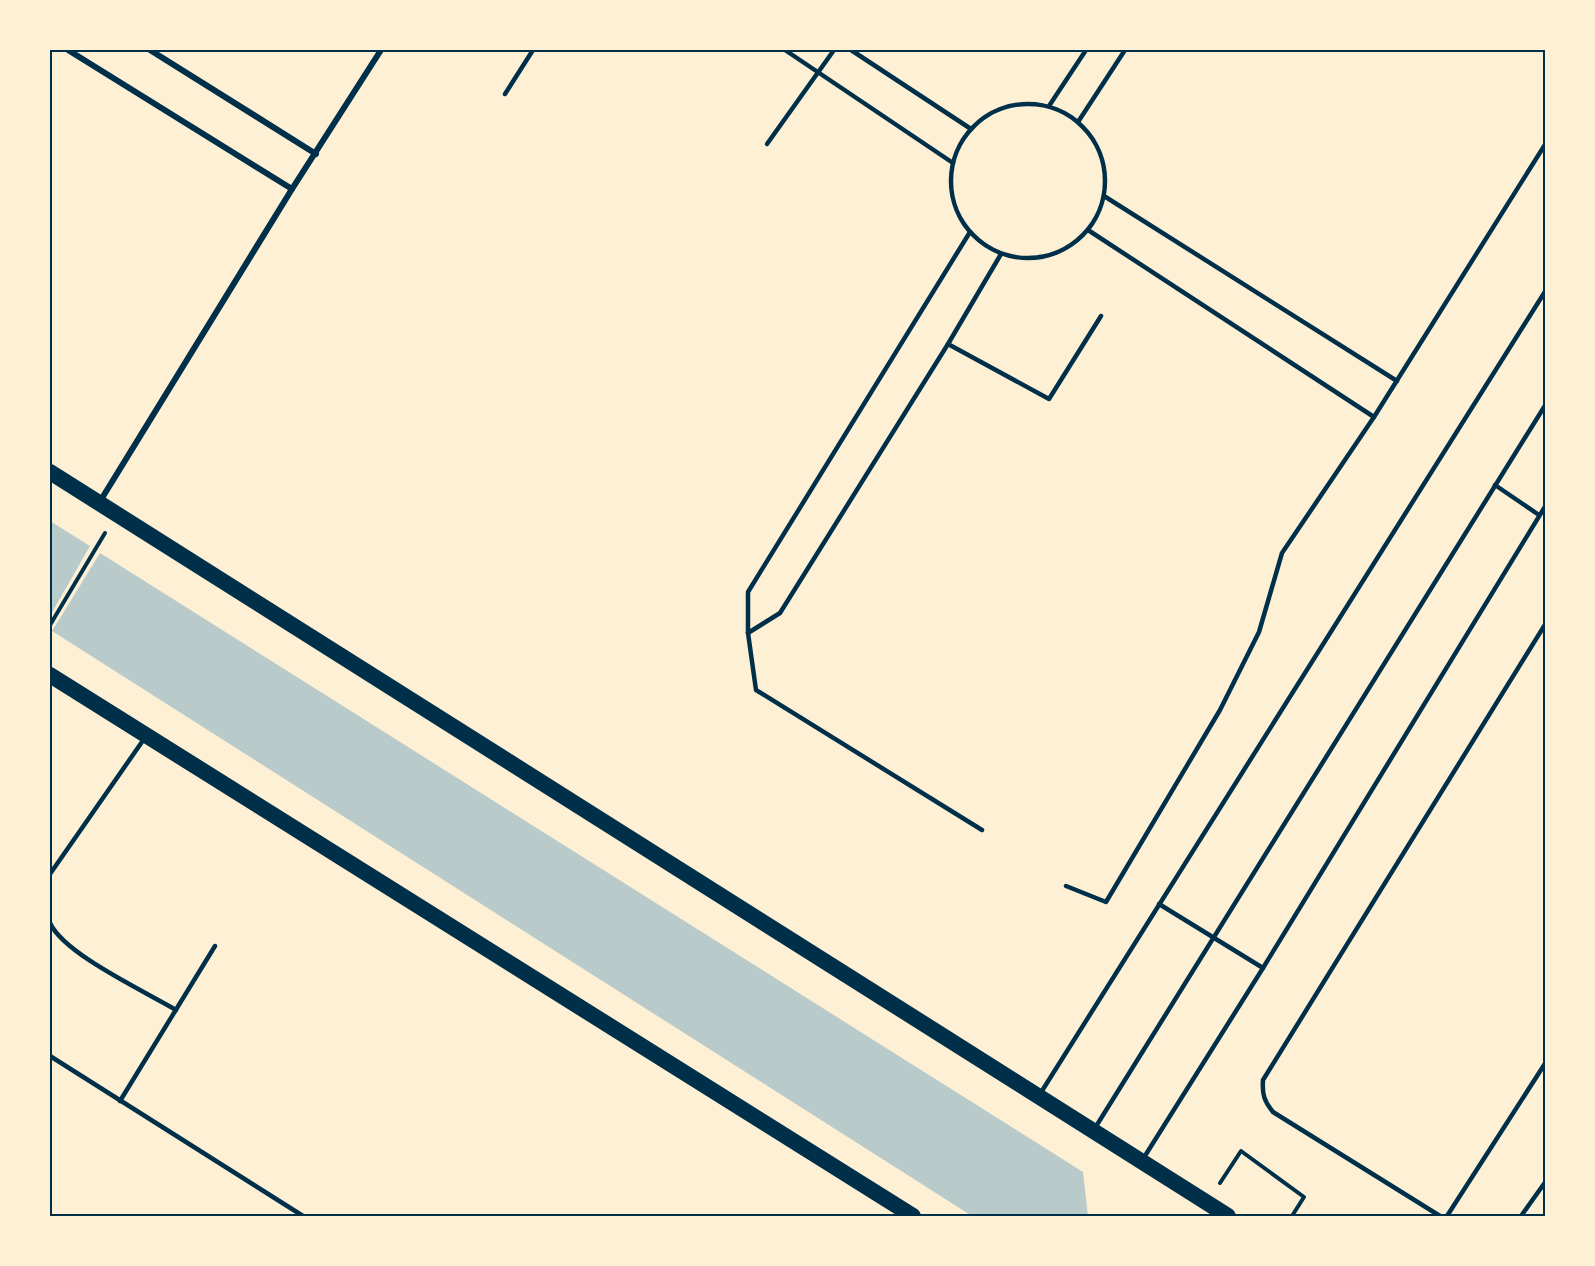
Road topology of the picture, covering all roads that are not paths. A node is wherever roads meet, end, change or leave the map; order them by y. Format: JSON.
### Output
{"nodes":[{"id":1,"x":68,"y":50,"type":"edge"},
{"id":2,"x":150,"y":50,"type":"edge"},
{"id":3,"x":381,"y":50,"type":"edge"},
{"id":4,"x":533,"y":50,"type":"edge"},
{"id":5,"x":785,"y":50,"type":"edge"},
{"id":6,"x":834,"y":50,"type":"edge"},
{"id":7,"x":851,"y":50,"type":"edge"},
{"id":8,"x":1086,"y":50,"type":"edge"},
{"id":9,"x":1125,"y":50,"type":"edge"},
{"id":10,"x":818,"y":72,"type":"junction"},
{"id":11,"x":505,"y":94,"type":"dead end"},
{"id":12,"x":1049,"y":106,"type":"junction"},
{"id":13,"x":1078,"y":122,"type":"junction"},
{"id":14,"x":971,"y":129,"type":"junction"},
{"id":15,"x":1545,"y":143,"type":"edge"},
{"id":16,"x":767,"y":144,"type":"dead end"},
{"id":17,"x":316,"y":154,"type":"junction"},
{"id":18,"x":953,"y":163,"type":"junction"},
{"id":19,"x":292,"y":189,"type":"junction"},
{"id":20,"x":1104,"y":196,"type":"junction"},
{"id":21,"x":1088,"y":230,"type":"junction"},
{"id":22,"x":970,"y":232,"type":"junction"},
{"id":23,"x":1001,"y":254,"type":"junction"},
{"id":24,"x":1545,"y":290,"type":"edge"},
{"id":25,"x":1101,"y":316,"type":"dead end"},
{"id":26,"x":948,"y":344,"type":"junction"},
{"id":27,"x":1397,"y":381,"type":"junction"},
{"id":28,"x":1545,"y":405,"type":"edge"},
{"id":29,"x":1374,"y":417,"type":"junction"},
{"id":30,"x":50,"y":472,"type":"edge"},
{"id":31,"x":1495,"y":485,"type":"junction"},
{"id":32,"x":99,"y":503,"type":"junction"},
{"id":33,"x":1545,"y":505,"type":"edge"},
{"id":34,"x":1539,"y":515,"type":"junction"},
{"id":35,"x":1545,"y":623,"type":"edge"},
{"id":36,"x":748,"y":633,"type":"junction"},
{"id":37,"x":50,"y":675,"type":"edge"},
{"id":38,"x":147,"y":736,"type":"junction"},
{"id":39,"x":982,"y":830,"type":"dead end"},
{"id":40,"x":50,"y":874,"type":"edge"},
{"id":41,"x":1066,"y":886,"type":"dead end"},
{"id":42,"x":1158,"y":904,"type":"junction"},
{"id":43,"x":50,"y":923,"type":"edge"},
{"id":44,"x":1213,"y":937,"type":"junction"},
{"id":45,"x":215,"y":946,"type":"dead end"},
{"id":46,"x":1263,"y":968,"type":"junction"},
{"id":47,"x":176,"y":1010,"type":"junction"},
{"id":48,"x":50,"y":1056,"type":"edge"},
{"id":49,"x":1545,"y":1062,"type":"edge"},
{"id":50,"x":1038,"y":1096,"type":"junction"},
{"id":51,"x":120,"y":1101,"type":"junction"},
{"id":52,"x":1093,"y":1131,"type":"junction"},
{"id":53,"x":1141,"y":1162,"type":"junction"},
{"id":54,"x":1545,"y":1181,"type":"edge"},
{"id":55,"x":303,"y":1216,"type":"edge"},
{"id":56,"x":914,"y":1216,"type":"edge"},
{"id":57,"x":1228,"y":1216,"type":"edge"},
{"id":58,"x":1440,"y":1216,"type":"edge"},
{"id":59,"x":1448,"y":1216,"type":"edge"},
{"id":60,"x":1521,"y":1216,"type":"edge"}],
"edges":[{"from":1,"to":19,"type":"street"},
{"from":2,"to":17,"type":"street"},
{"from":3,"to":17,"type":"street"},
{"from":4,"to":11,"type":"lane"},
{"from":5,"to":10,"type":"lane"},
{"from":6,"to":10,"type":"lane"},
{"from":7,"to":14,"type":"lane"},
{"from":8,"to":12,"type":"lane"},
{"from":9,"to":13,"type":"lane"},
{"from":10,"to":16,"type":"lane"},
{"from":10,"to":18,"type":"lane"},
{"from":12,"to":13,"type":"lane"},
{"from":12,"to":14,"type":"lane"},
{"from":13,"to":20,"type":"lane"},
{"from":14,"to":18,"type":"lane"},
{"from":15,"to":27,"type":"lane"},
{"from":17,"to":19,"type":"street"},
{"from":18,"to":22,"type":"lane"},
{"from":19,"to":32,"type":"street"},
{"from":20,"to":21,"type":"lane"},
{"from":20,"to":27,"type":"lane"},
{"from":21,"to":23,"type":"lane"},
{"from":21,"to":29,"type":"lane"},
{"from":22,"to":23,"type":"lane"},
{"from":22,"to":36,"type":"lane"},
{"from":23,"to":26,"type":"lane"},
{"from":24,"to":42,"type":"lane"},
{"from":25,"to":26,"type":"lane"},
{"from":26,"to":36,"type":"lane"},
{"from":27,"to":29,"type":"lane"},
{"from":28,"to":31,"type":"lane"},
{"from":29,"to":41,"type":"lane"},
{"from":30,"to":32,"type":"highway"},
{"from":31,"to":34,"type":"lane"},
{"from":31,"to":44,"type":"lane"},
{"from":32,"to":50,"type":"highway"},
{"from":33,"to":34,"type":"lane"},
{"from":34,"to":46,"type":"lane"},
{"from":35,"to":58,"type":"lane"},
{"from":36,"to":39,"type":"lane"},
{"from":37,"to":38,"type":"highway"},
{"from":38,"to":40,"type":"lane"},
{"from":38,"to":56,"type":"highway"},
{"from":42,"to":44,"type":"lane"},
{"from":42,"to":50,"type":"lane"},
{"from":43,"to":47,"type":"lane"},
{"from":44,"to":46,"type":"lane"},
{"from":44,"to":52,"type":"lane"},
{"from":45,"to":47,"type":"lane"},
{"from":46,"to":53,"type":"lane"},
{"from":47,"to":51,"type":"lane"},
{"from":48,"to":51,"type":"lane"},
{"from":49,"to":59,"type":"lane"},
{"from":50,"to":52,"type":"highway"},
{"from":51,"to":55,"type":"lane"},
{"from":52,"to":53,"type":"highway"},
{"from":53,"to":57,"type":"highway"},
{"from":54,"to":60,"type":"lane"}]}
